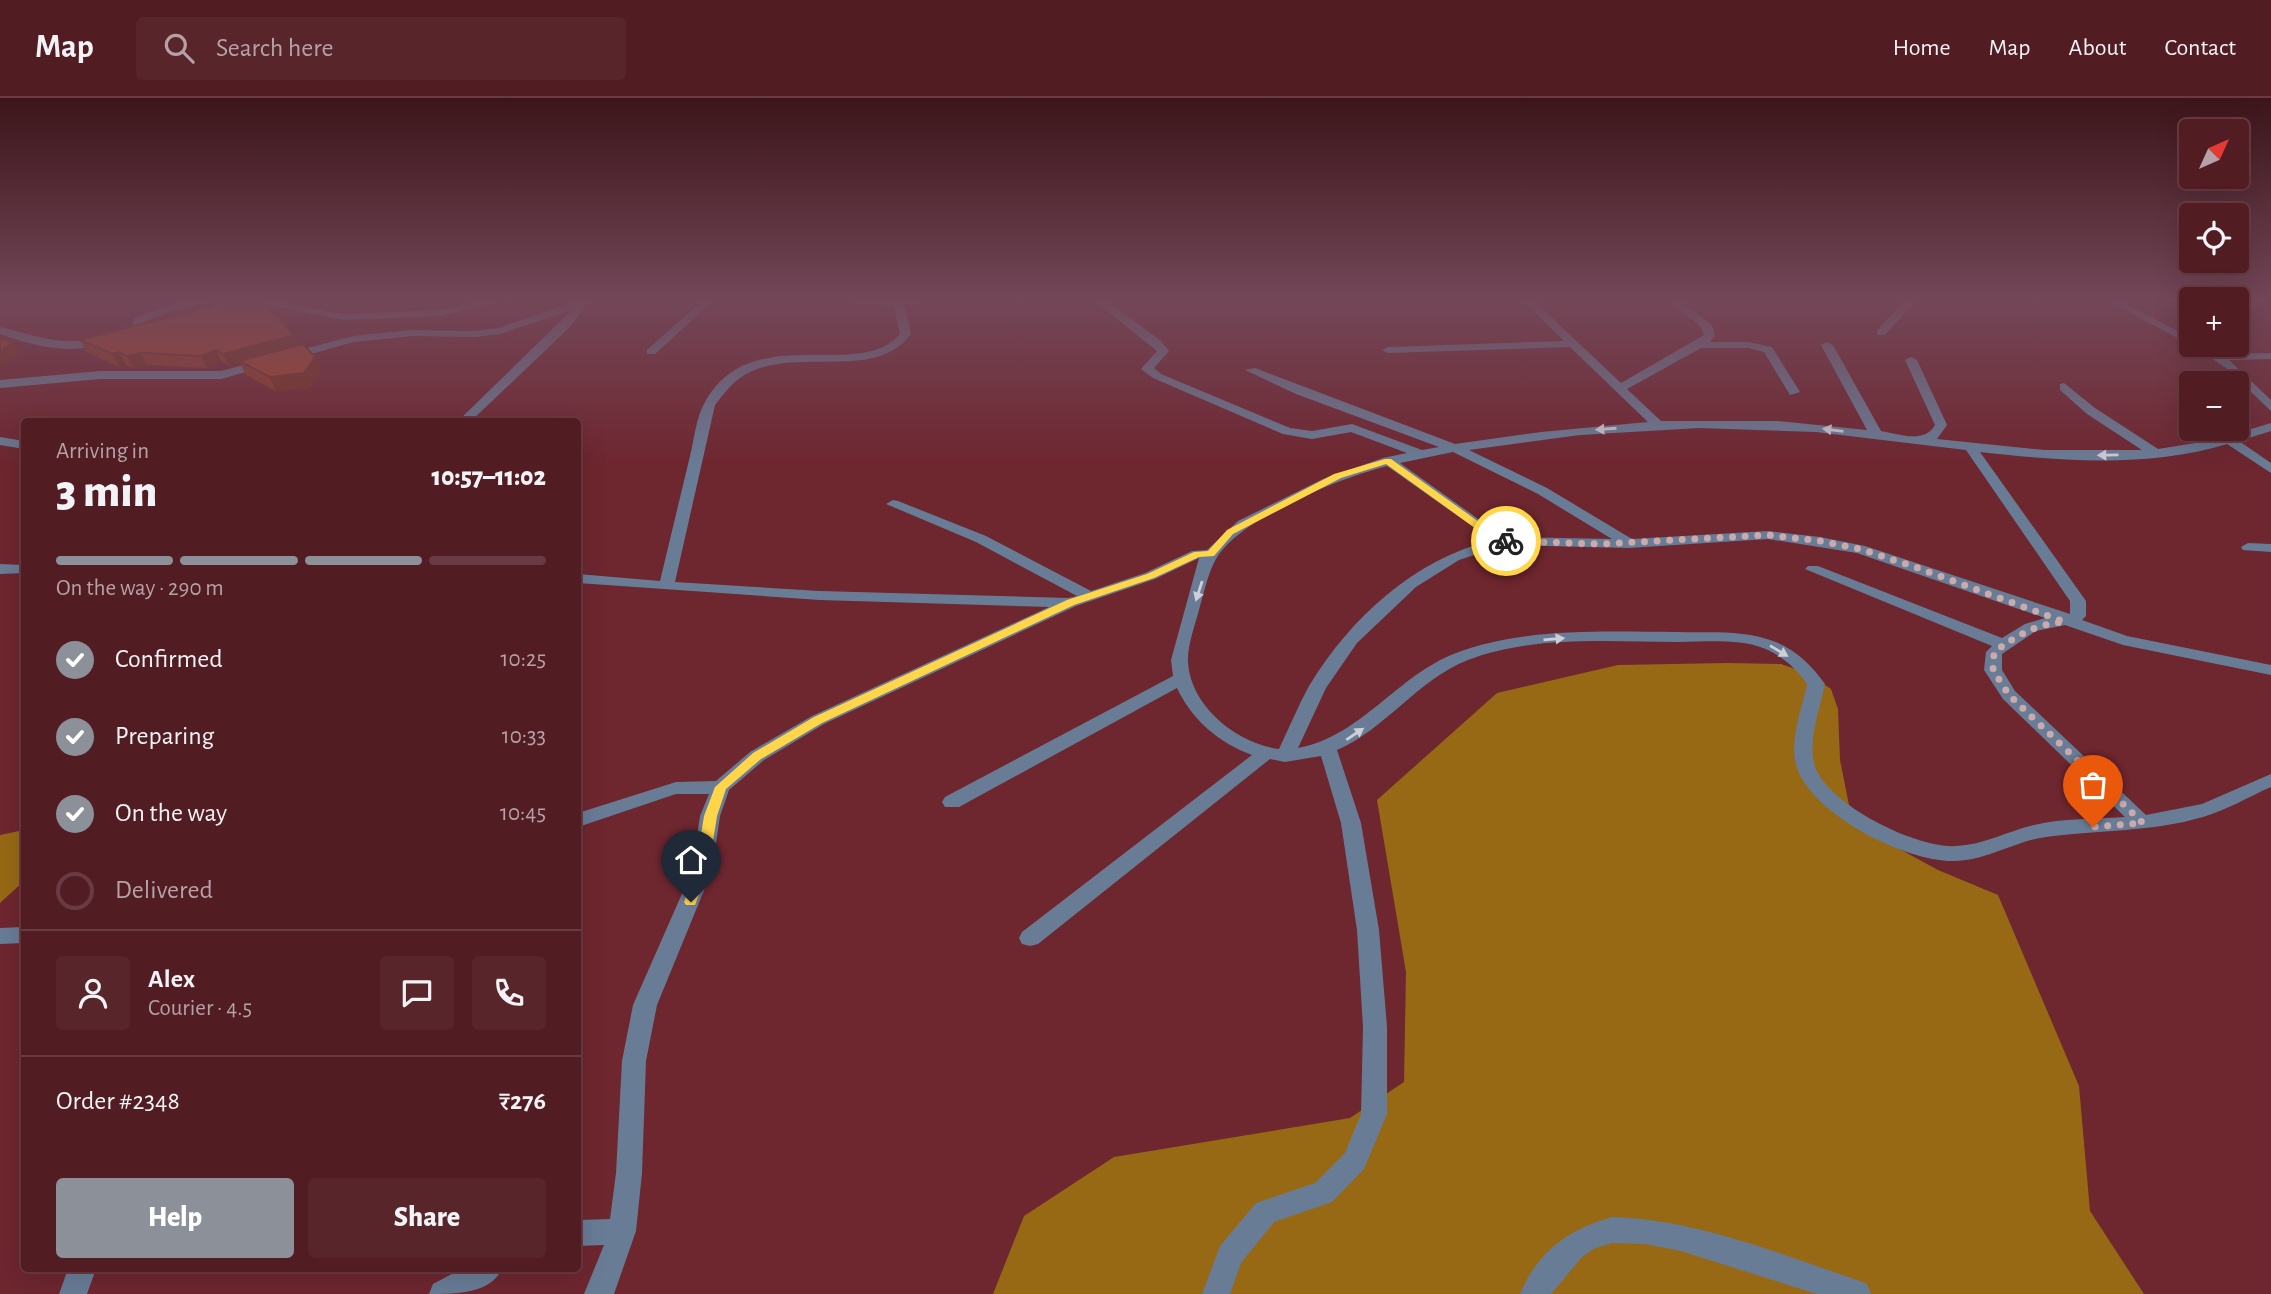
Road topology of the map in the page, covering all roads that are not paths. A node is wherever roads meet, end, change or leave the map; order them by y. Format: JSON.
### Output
{"nodes":[{"id":1,"x":295,"y":355,"type":"edge"},
{"id":2,"x":534,"y":355,"type":"edge"},
{"id":3,"x":862,"y":355,"type":"edge"},
{"id":4,"x":1160,"y":355,"type":"edge"},
{"id":5,"x":1585,"y":355,"type":"edge"},
{"id":6,"x":1681,"y":355,"type":"edge"},
{"id":7,"x":1772,"y":355,"type":"edge"},
{"id":8,"x":1833,"y":355,"type":"edge"},
{"id":9,"x":2217,"y":357,"type":"joint"},
{"id":10,"x":2268,"y":358,"type":"edge"},
{"id":11,"x":1911,"y":360,"type":"dead end"},
{"id":12,"x":1251,"y":370,"type":"dead end"},
{"id":13,"x":0,"y":384,"type":"edge"},
{"id":14,"x":2064,"y":387,"type":"dead end"},
{"id":15,"x":1620,"y":388,"type":"junction"},
{"id":16,"x":1794,"y":392,"type":"dead end"},
{"id":17,"x":2271,"y":407,"type":"edge"},
{"id":18,"x":467,"y":418,"type":"edge"},
{"id":19,"x":1660,"y":427,"type":"junction"},
{"id":20,"x":2271,"y":427,"type":"edge"},
{"id":21,"x":2249,"y":434,"type":"edge"},
{"id":22,"x":1877,"y":436,"type":"junction"},
{"id":23,"x":0,"y":441,"type":"edge"},
{"id":24,"x":2223,"y":441,"type":"edge"},
{"id":25,"x":2230,"y":441,"type":"edge"},
{"id":26,"x":1921,"y":442,"type":"junction"},
{"id":27,"x":21,"y":444,"type":"edge"},
{"id":28,"x":1454,"y":448,"type":"junction"},
{"id":29,"x":1972,"y":449,"type":"junction"},
{"id":30,"x":2156,"y":453,"type":"junction"},
{"id":31,"x":1420,"y":454,"type":"junction"},
{"id":32,"x":1388,"y":461,"type":"junction"},
{"id":33,"x":2271,"y":469,"type":"edge"},
{"id":34,"x":893,"y":504,"type":"dead end"},
{"id":35,"x":1505,"y":541,"type":"junction"},
{"id":36,"x":1629,"y":544,"type":"junction"},
{"id":37,"x":2248,"y":547,"type":"dead end"},
{"id":38,"x":2271,"y":548,"type":"edge"},
{"id":39,"x":1210,"y":554,"type":"junction"},
{"id":40,"x":0,"y":569,"type":"edge"},
{"id":41,"x":21,"y":569,"type":"edge"},
{"id":42,"x":1813,"y":569,"type":"dead end"},
{"id":43,"x":585,"y":580,"type":"edge"},
{"id":44,"x":666,"y":587,"type":"junction"},
{"id":45,"x":1091,"y":597,"type":"junction"},
{"id":46,"x":1070,"y":603,"type":"junction"},
{"id":47,"x":2065,"y":622,"type":"junction"},
{"id":48,"x":2004,"y":645,"type":"junction"},
{"id":49,"x":2271,"y":670,"type":"edge"},
{"id":50,"x":1182,"y":678,"type":"junction"},
{"id":51,"x":1328,"y":750,"type":"junction"},
{"id":52,"x":1275,"y":755,"type":"junction"},
{"id":53,"x":2271,"y":780,"type":"edge"},
{"id":54,"x":721,"y":787,"type":"junction"},
{"id":55,"x":952,"y":802,"type":"dead end"},
{"id":56,"x":581,"y":819,"type":"edge"},
{"id":57,"x":2143,"y":823,"type":"junction"},
{"id":58,"x":21,"y":935,"type":"edge"},
{"id":59,"x":0,"y":936,"type":"edge"},
{"id":60,"x":1030,"y":939,"type":"dead end"},
{"id":61,"x":622,"y":1231,"type":"junction"},
{"id":62,"x":581,"y":1233,"type":"edge"},
{"id":63,"x":81,"y":1272,"type":"edge"},
{"id":64,"x":483,"y":1272,"type":"edge"},
{"id":65,"x":74,"y":1294,"type":"edge"},
{"id":66,"x":443,"y":1294,"type":"edge"},
{"id":67,"x":598,"y":1294,"type":"edge"},
{"id":68,"x":1216,"y":1294,"type":"edge"},
{"id":69,"x":1534,"y":1294,"type":"edge"},
{"id":70,"x":1857,"y":1294,"type":"edge"}],
"edges":[{"from":1,"to":13,"type":"street"},
{"from":2,"to":18,"type":"street"},
{"from":3,"to":44,"type":"street"},
{"from":4,"to":31,"type":"street"},
{"from":5,"to":15,"type":"street"},
{"from":6,"to":15,"type":"street"},
{"from":7,"to":16,"type":"street"},
{"from":8,"to":22,"type":"street"},
{"from":9,"to":10,"type":"street"},
{"from":9,"to":17,"type":"street"},
{"from":11,"to":26,"type":"street"},
{"from":12,"to":28,"type":"street"},
{"from":14,"to":30,"type":"street"},
{"from":15,"to":19,"type":"street"},
{"from":22,"to":19,"type":"street","one_way":true},
{"from":19,"to":28,"type":"street","one_way":true},
{"from":20,"to":21,"type":"street"},
{"from":22,"to":26,"type":"street"},
{"from":23,"to":27,"type":"street"},
{"from":24,"to":30,"type":"street"},
{"from":25,"to":33,"type":"street"},
{"from":26,"to":29,"type":"street"},
{"from":28,"to":31,"type":"street"},
{"from":28,"to":36,"type":"street"},
{"from":30,"to":29,"type":"street","one_way":true},
{"from":29,"to":47,"type":"street"},
{"from":31,"to":32,"type":"street"},
{"from":32,"to":35,"type":"street"},
{"from":32,"to":39,"type":"street"},
{"from":34,"to":45,"type":"street"},
{"from":35,"to":36,"type":"street"},
{"from":35,"to":52,"type":"street"},
{"from":36,"to":47,"type":"street"},
{"from":37,"to":38,"type":"street"},
{"from":39,"to":45,"type":"street"},
{"from":39,"to":50,"type":"street","one_way":true},
{"from":40,"to":41,"type":"street"},
{"from":42,"to":48,"type":"street"},
{"from":43,"to":44,"type":"street"},
{"from":44,"to":46,"type":"street"},
{"from":45,"to":46,"type":"street"},
{"from":46,"to":54,"type":"street"},
{"from":47,"to":48,"type":"street"},
{"from":47,"to":49,"type":"street"},
{"from":48,"to":57,"type":"street"},
{"from":50,"to":52,"type":"street"},
{"from":50,"to":55,"type":"street"},
{"from":51,"to":52,"type":"street"},
{"from":51,"to":57,"type":"street","one_way":true},
{"from":51,"to":68,"type":"street"},
{"from":52,"to":60,"type":"street"},
{"from":53,"to":57,"type":"street"},
{"from":54,"to":56,"type":"street"},
{"from":54,"to":61,"type":"street"},
{"from":58,"to":59,"type":"street"},
{"from":61,"to":62,"type":"street"},
{"from":61,"to":67,"type":"street"},
{"from":63,"to":65,"type":"street"},
{"from":64,"to":66,"type":"street"},
{"from":69,"to":70,"type":"street"}]}
